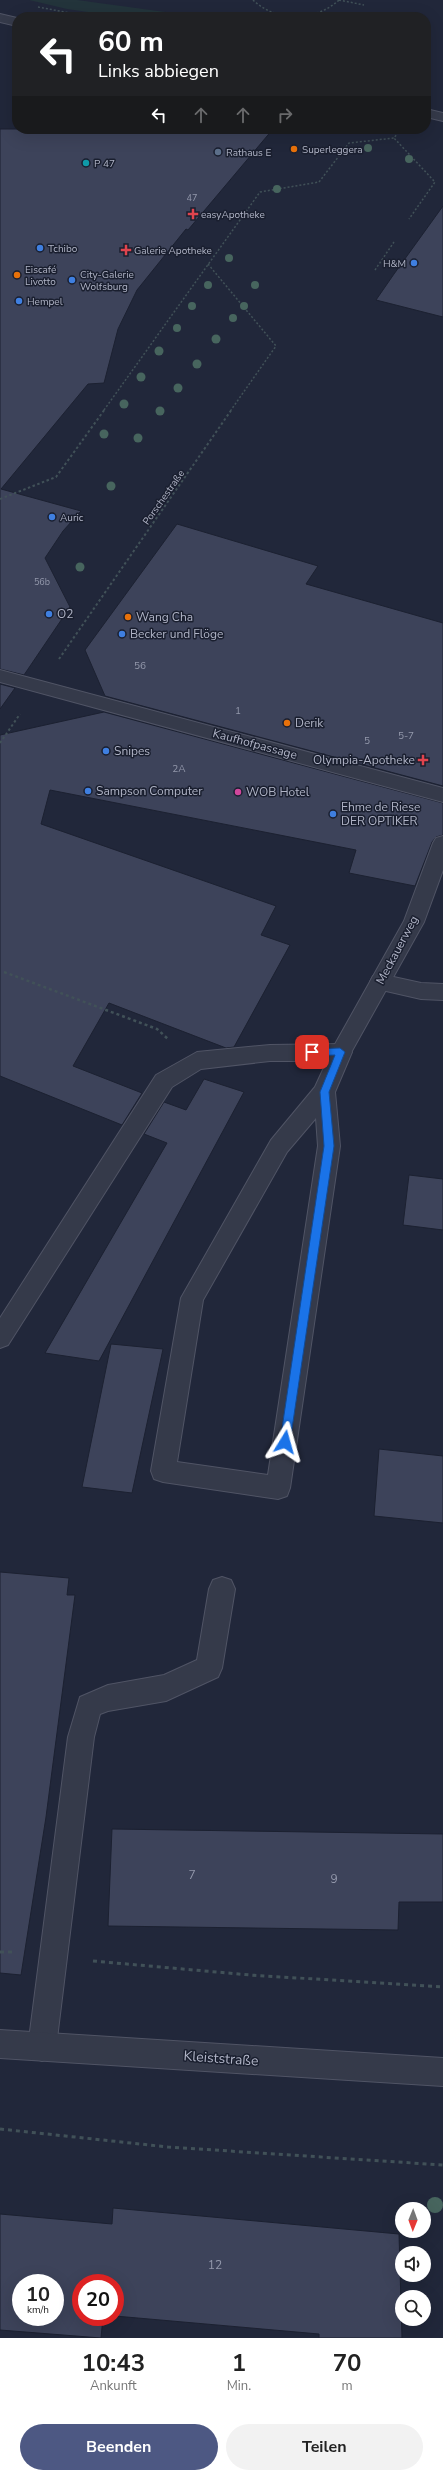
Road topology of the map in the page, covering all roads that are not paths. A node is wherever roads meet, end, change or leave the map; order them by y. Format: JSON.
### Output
{"nodes":[{"id":1,"x":0,"y":18,"type":"edge"},
{"id":2,"x":12,"y":21,"type":"edge"},
{"id":3,"x":431,"y":114,"type":"edge"},
{"id":4,"x":443,"y":117,"type":"edge"},
{"id":5,"x":0,"y":676,"type":"edge"},
{"id":6,"x":443,"y":795,"type":"edge"},
{"id":7,"x":443,"y":843,"type":"edge"},
{"id":8,"x":380,"y":982,"type":"junction"},
{"id":9,"x":443,"y":992,"type":"edge"},
{"id":10,"x":340,"y":1052,"type":"junction"},
{"id":11,"x":324,"y":1092,"type":"junction"},
{"id":12,"x":0,"y":1338,"type":"edge"},
{"id":13,"x":222,"y":1589,"type":"dead end"},
{"id":14,"x":0,"y":2044,"type":"edge"},
{"id":15,"x":42,"y":2047,"type":"junction"},
{"id":16,"x":443,"y":2072,"type":"edge"}],
"edges":[{"from":1,"to":2,"type":"street"},
{"from":3,"to":4,"type":"street"},
{"from":5,"to":6,"type":"street","name":"Kaufhofpassage"},
{"from":7,"to":8,"type":"street","name":"Meckauerweg"},
{"from":8,"to":9,"type":"street"},
{"from":8,"to":10,"type":"street","name":"Meckauerweg"},
{"from":10,"to":11,"type":"street","name":"Meckauerweg"},
{"from":10,"to":12,"type":"street"},
{"from":11,"to":11,"type":"street"},
{"from":13,"to":15,"type":"street"},
{"from":14,"to":15,"type":"street","name":"Kleiststraße"},
{"from":15,"to":16,"type":"street","name":"Kleiststraße"}]}
